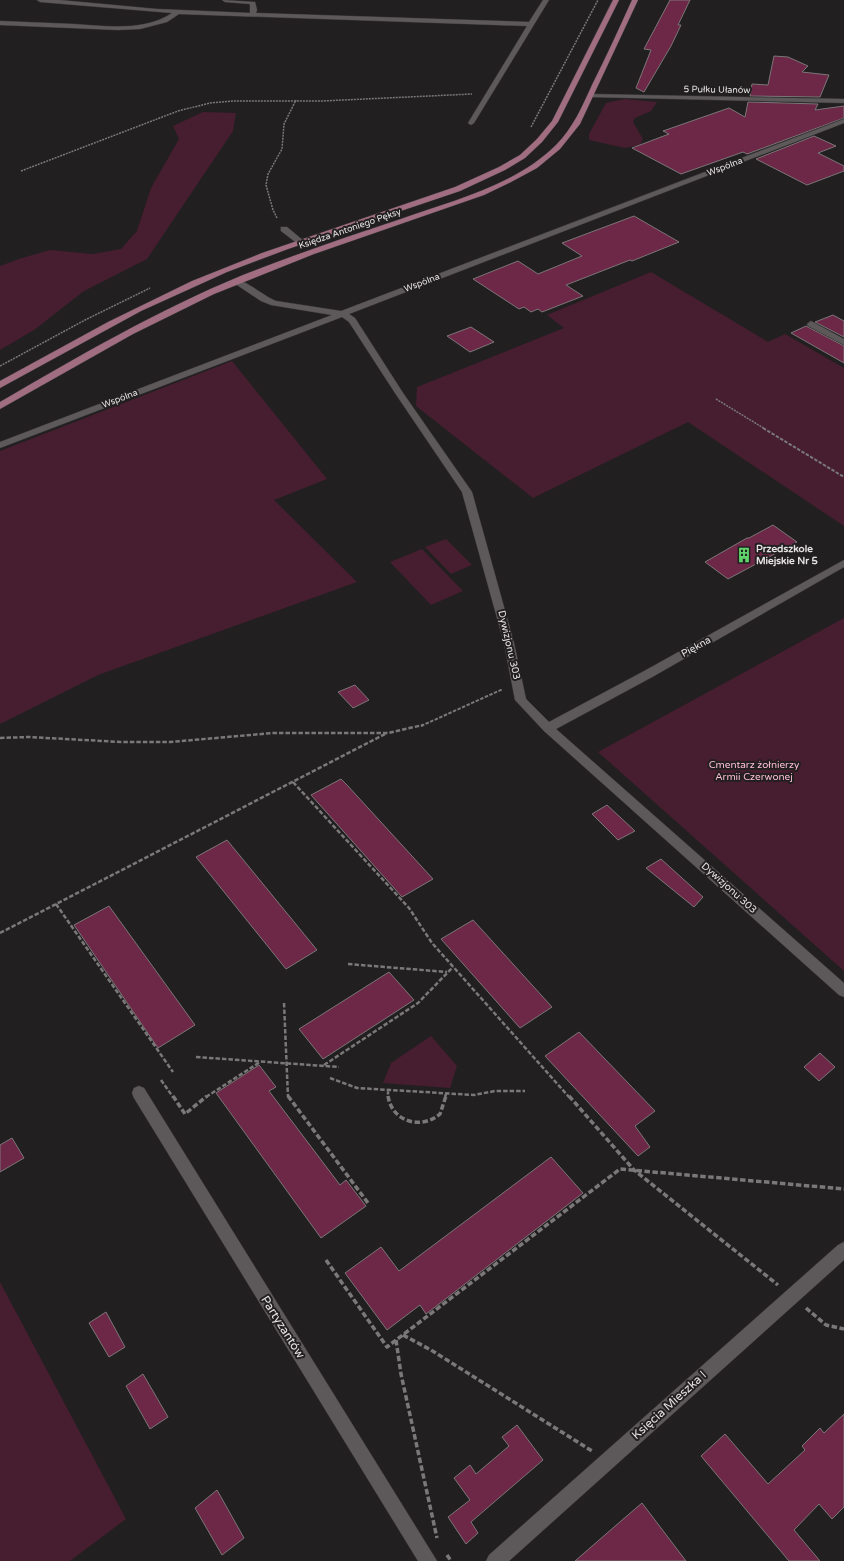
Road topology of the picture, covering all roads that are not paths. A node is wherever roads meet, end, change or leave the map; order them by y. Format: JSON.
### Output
{"nodes":[{"id":1,"x":40,"y":0,"type":"edge"},
{"id":2,"x":225,"y":0,"type":"edge"},
{"id":3,"x":546,"y":0,"type":"edge"},
{"id":4,"x":616,"y":0,"type":"edge"},
{"id":5,"x":635,"y":0,"type":"edge"},
{"id":6,"x":254,"y":2,"type":"edge"},
{"id":7,"x":178,"y":12,"type":"junction"},
{"id":8,"x":252,"y":15,"type":"junction"},
{"id":9,"x":0,"y":23,"type":"edge"},
{"id":10,"x":530,"y":24,"type":"junction"},
{"id":11,"x":591,"y":96,"type":"junction"},
{"id":12,"x":844,"y":102,"type":"edge"},
{"id":13,"x":844,"y":121,"type":"edge"},
{"id":14,"x":471,"y":123,"type":"dead end"},
{"id":15,"x":284,"y":229,"type":"road end"},
{"id":16,"x":301,"y":242,"type":"junction"},
{"id":17,"x":237,"y":281,"type":"junction"},
{"id":18,"x":343,"y":314,"type":"junction"},
{"id":19,"x":811,"y":324,"type":"dead end"},
{"id":20,"x":844,"y":342,"type":"edge"},
{"id":21,"x":0,"y":385,"type":"edge"},
{"id":22,"x":0,"y":406,"type":"edge"},
{"id":23,"x":0,"y":445,"type":"edge"},
{"id":24,"x":844,"y":563,"type":"edge"},
{"id":25,"x":548,"y":728,"type":"junction"},
{"id":26,"x":844,"y":991,"type":"edge"},
{"id":27,"x":139,"y":1093,"type":"dead end"},
{"id":28,"x":844,"y":1250,"type":"edge"},
{"id":29,"x":428,"y":1561,"type":"edge"},
{"id":30,"x":495,"y":1561,"type":"edge"}],
"edges":[{"from":1,"to":7,"type":"street"},
{"from":2,"to":6,"type":"street"},
{"from":3,"to":10,"type":"street"},
{"from":4,"to":16,"type":"main road","name":"Księdza Antoniego Pęksy"},
{"from":5,"to":11,"type":"main road","name":"Księdza Antoniego Pęksy"},
{"from":6,"to":8,"type":"street"},
{"from":7,"to":8,"type":"street"},
{"from":7,"to":9,"type":"street"},
{"from":8,"to":10,"type":"street"},
{"from":10,"to":14,"type":"street"},
{"from":11,"to":12,"type":"street","name":"5 Pułku Ułanów"},
{"from":11,"to":17,"type":"main road","name":"Księdza Antoniego Pęksy"},
{"from":13,"to":18,"type":"street","name":"Wspólna"},
{"from":15,"to":16,"type":"street"},
{"from":16,"to":21,"type":"main road","name":"Księdza Antoniego Pęksy"},
{"from":17,"to":18,"type":"street"},
{"from":17,"to":22,"type":"main road","name":"Księdza Antoniego Pęksy"},
{"from":18,"to":23,"type":"street","name":"Wspólna"},
{"from":18,"to":25,"type":"street","name":"Dywizjonu 303"},
{"from":19,"to":20,"type":"street"},
{"from":24,"to":25,"type":"street","name":"Piękna"},
{"from":25,"to":26,"type":"street","name":"Dywizjonu 303"},
{"from":27,"to":29,"type":"street","name":"Partyzantów"},
{"from":28,"to":30,"type":"street","name":"Księcia Mieszka I"}]}
